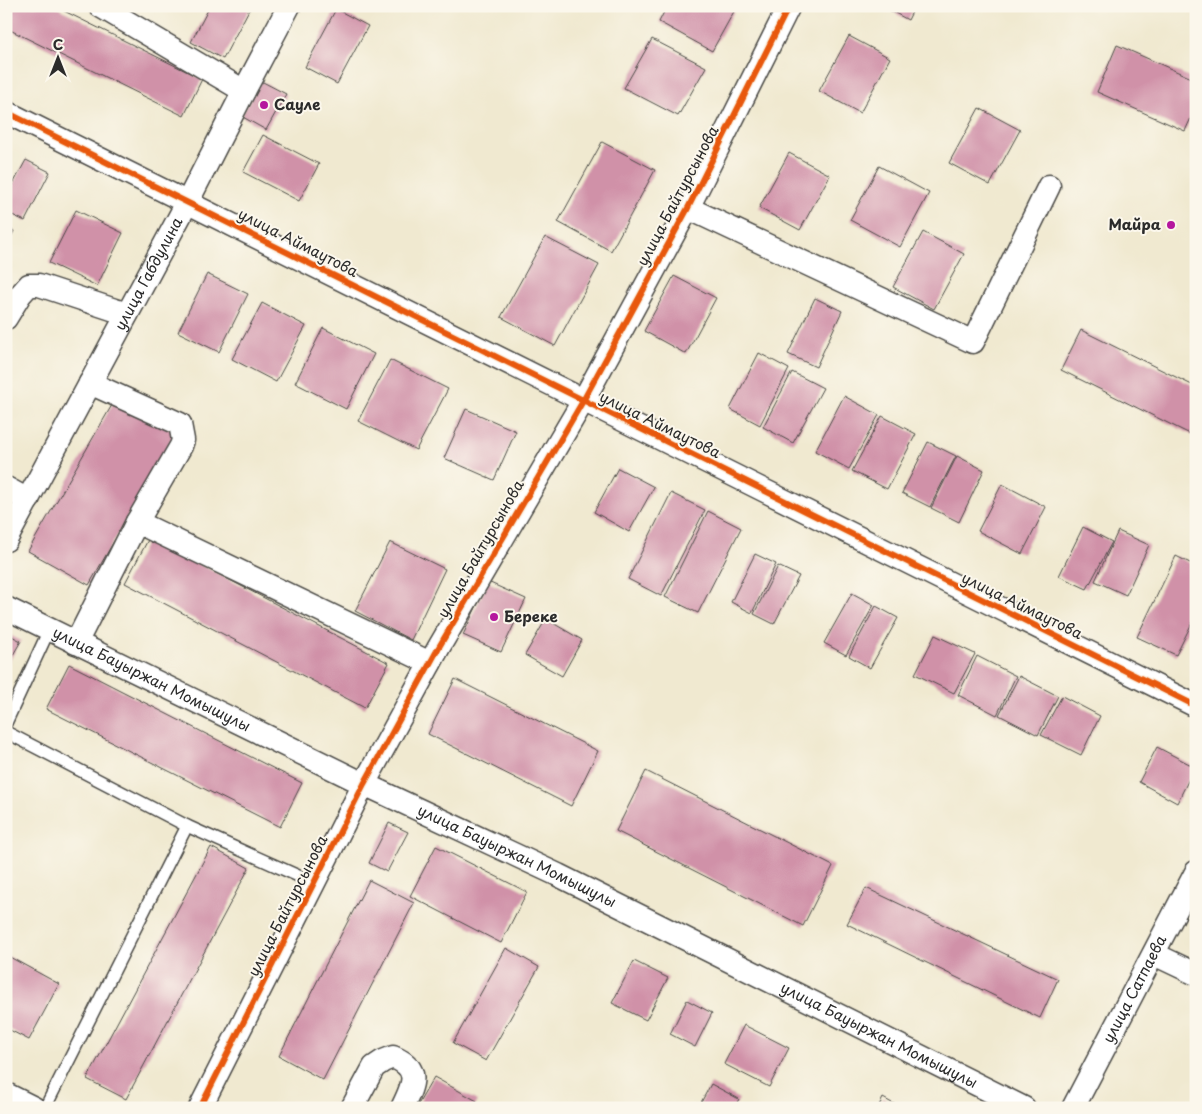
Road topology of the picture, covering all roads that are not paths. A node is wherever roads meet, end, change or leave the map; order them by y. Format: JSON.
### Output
{"nodes":[{"id":1,"x":100,"y":6,"type":"edge"},
{"id":2,"x":289,"y":6,"type":"edge"},
{"id":3,"x":789,"y":6,"type":"edge"},
{"id":4,"x":244,"y":91,"type":"junction"},
{"id":5,"x":6,"y":112,"type":"edge"},
{"id":6,"x":1049,"y":186,"type":"dead end"},
{"id":7,"x":188,"y":201,"type":"junction"},
{"id":8,"x":688,"y":208,"type":"junction"},
{"id":9,"x":127,"y":314,"type":"junction"},
{"id":10,"x":6,"y":318,"type":"edge"},
{"id":11,"x":90,"y":383,"type":"junction"},
{"id":12,"x":583,"y":401,"type":"junction"},
{"id":13,"x":6,"y":488,"type":"edge"},
{"id":14,"x":28,"y":500,"type":"junction"},
{"id":15,"x":137,"y":522,"type":"junction"},
{"id":16,"x":6,"y":540,"type":"edge"},
{"id":17,"x":6,"y":608,"type":"edge"},
{"id":18,"x":49,"y":630,"type":"junction"},
{"id":19,"x":76,"y":644,"type":"junction"},
{"id":20,"x":430,"y":663,"type":"junction"},
{"id":21,"x":1196,"y":706,"type":"edge"},
{"id":22,"x":6,"y":723,"type":"edge"},
{"id":23,"x":6,"y":732,"type":"edge"},
{"id":24,"x":364,"y":784,"type":"junction"},
{"id":25,"x":187,"y":826,"type":"junction"},
{"id":26,"x":1196,"y":872,"type":"edge"},
{"id":27,"x":314,"y":884,"type":"junction"},
{"id":28,"x":1154,"y":954,"type":"junction"},
{"id":29,"x":1196,"y":974,"type":"edge"},
{"id":30,"x":6,"y":1094,"type":"edge"},
{"id":31,"x":34,"y":1108,"type":"edge"},
{"id":32,"x":45,"y":1108,"type":"edge"},
{"id":33,"x":200,"y":1108,"type":"edge"},
{"id":34,"x":352,"y":1108,"type":"edge"},
{"id":35,"x":402,"y":1108,"type":"edge"},
{"id":36,"x":1024,"y":1108,"type":"edge"},
{"id":37,"x":1073,"y":1108,"type":"edge"}],
"edges":[{"from":1,"to":4,"type":"street"},
{"from":2,"to":4,"type":"street","name":"улица Габдулина"},
{"from":3,"to":8,"type":"street","name":"улица Байтурсынова"},
{"from":4,"to":7,"type":"street","name":"улица Габдулина"},
{"from":5,"to":7,"type":"street","name":"улица Аймаутова"},
{"from":6,"to":8,"type":"street"},
{"from":7,"to":9,"type":"street","name":"улица Габдулина"},
{"from":7,"to":12,"type":"street","name":"улица Аймаутова"},
{"from":8,"to":12,"type":"street","name":"улица Байтурсынова"},
{"from":9,"to":10,"type":"street"},
{"from":9,"to":11,"type":"street","name":"улица Габдулина"},
{"from":11,"to":14,"type":"street","name":"улица Габдулина"},
{"from":11,"to":15,"type":"street"},
{"from":12,"to":20,"type":"street","name":"улица Байтурсынова"},
{"from":12,"to":21,"type":"street","name":"улица Аймаутова"},
{"from":13,"to":14,"type":"street"},
{"from":14,"to":16,"type":"street","name":"улица Габдулина"},
{"from":15,"to":19,"type":"street"},
{"from":15,"to":20,"type":"street"},
{"from":17,"to":18,"type":"street","name":"улица Бауыржан Момышулы"},
{"from":18,"to":19,"type":"street","name":"улица Бауыржан Момышулы"},
{"from":18,"to":22,"type":"lane"},
{"from":19,"to":24,"type":"street","name":"улица Бауыржан Момышулы"},
{"from":20,"to":24,"type":"street","name":"улица Байтурсынова"},
{"from":23,"to":25,"type":"lane"},
{"from":24,"to":27,"type":"street","name":"улица Байтурсынова"},
{"from":24,"to":36,"type":"street","name":"улица Бауыржан Момышулы"},
{"from":25,"to":27,"type":"lane"},
{"from":25,"to":32,"type":"lane"},
{"from":26,"to":28,"type":"street","name":"улица Сатпаева"},
{"from":27,"to":33,"type":"street","name":"улица Байтурсынова"},
{"from":28,"to":29,"type":"street"},
{"from":28,"to":37,"type":"street","name":"улица Сатпаева"},
{"from":30,"to":31,"type":"street"},
{"from":34,"to":35,"type":"street"}]}
